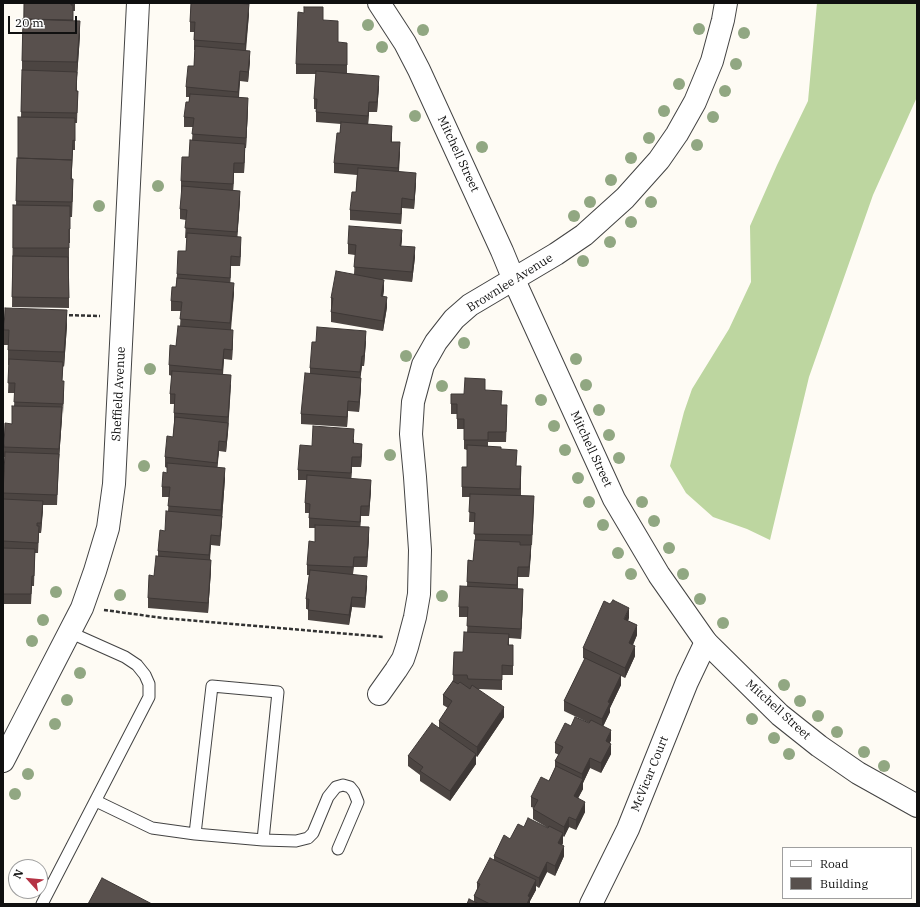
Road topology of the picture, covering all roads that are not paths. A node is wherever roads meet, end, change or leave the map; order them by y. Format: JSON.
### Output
{"nodes":[{"id":1,"x":138,"y":3,"type":"edge"},
{"id":2,"x":379,"y":3,"type":"edge"},
{"id":3,"x":726,"y":3,"type":"edge"},
{"id":4,"x":514,"y":280,"type":"junction"},
{"id":5,"x":69,"y":632,"type":"junction"},
{"id":6,"x":706,"y":642,"type":"junction"},
{"id":7,"x":379,"y":694,"type":"dead end"},
{"id":8,"x":3,"y":761,"type":"edge"},
{"id":9,"x":96,"y":801,"type":"junction"},
{"id":10,"x":917,"y":806,"type":"edge"},
{"id":11,"x":195,"y":834,"type":"junction"},
{"id":12,"x":263,"y":840,"type":"junction"},
{"id":13,"x":338,"y":849,"type":"dead end"},
{"id":14,"x":42,"y":904,"type":"edge"},
{"id":15,"x":591,"y":904,"type":"edge"}],
"edges":[{"from":1,"to":5,"type":"street","name":"Sheffield Avenue"},
{"from":2,"to":4,"type":"street","name":"Mitchell Street"},
{"from":3,"to":4,"type":"street","name":"Brownlee Avenue"},
{"from":4,"to":6,"type":"street","name":"Mitchell Street"},
{"from":4,"to":7,"type":"street","name":"Brownlee Avenue"},
{"from":5,"to":8,"type":"street","name":"Sheffield Avenue"},
{"from":5,"to":9,"type":"lane"},
{"from":6,"to":10,"type":"street","name":"Mitchell Street"},
{"from":6,"to":15,"type":"street","name":"McVicar Court"},
{"from":9,"to":11,"type":"lane"},
{"from":9,"to":14,"type":"lane"},
{"from":11,"to":12,"type":"lane"},
{"from":11,"to":12,"type":"lane"},
{"from":12,"to":13,"type":"lane"}]}
